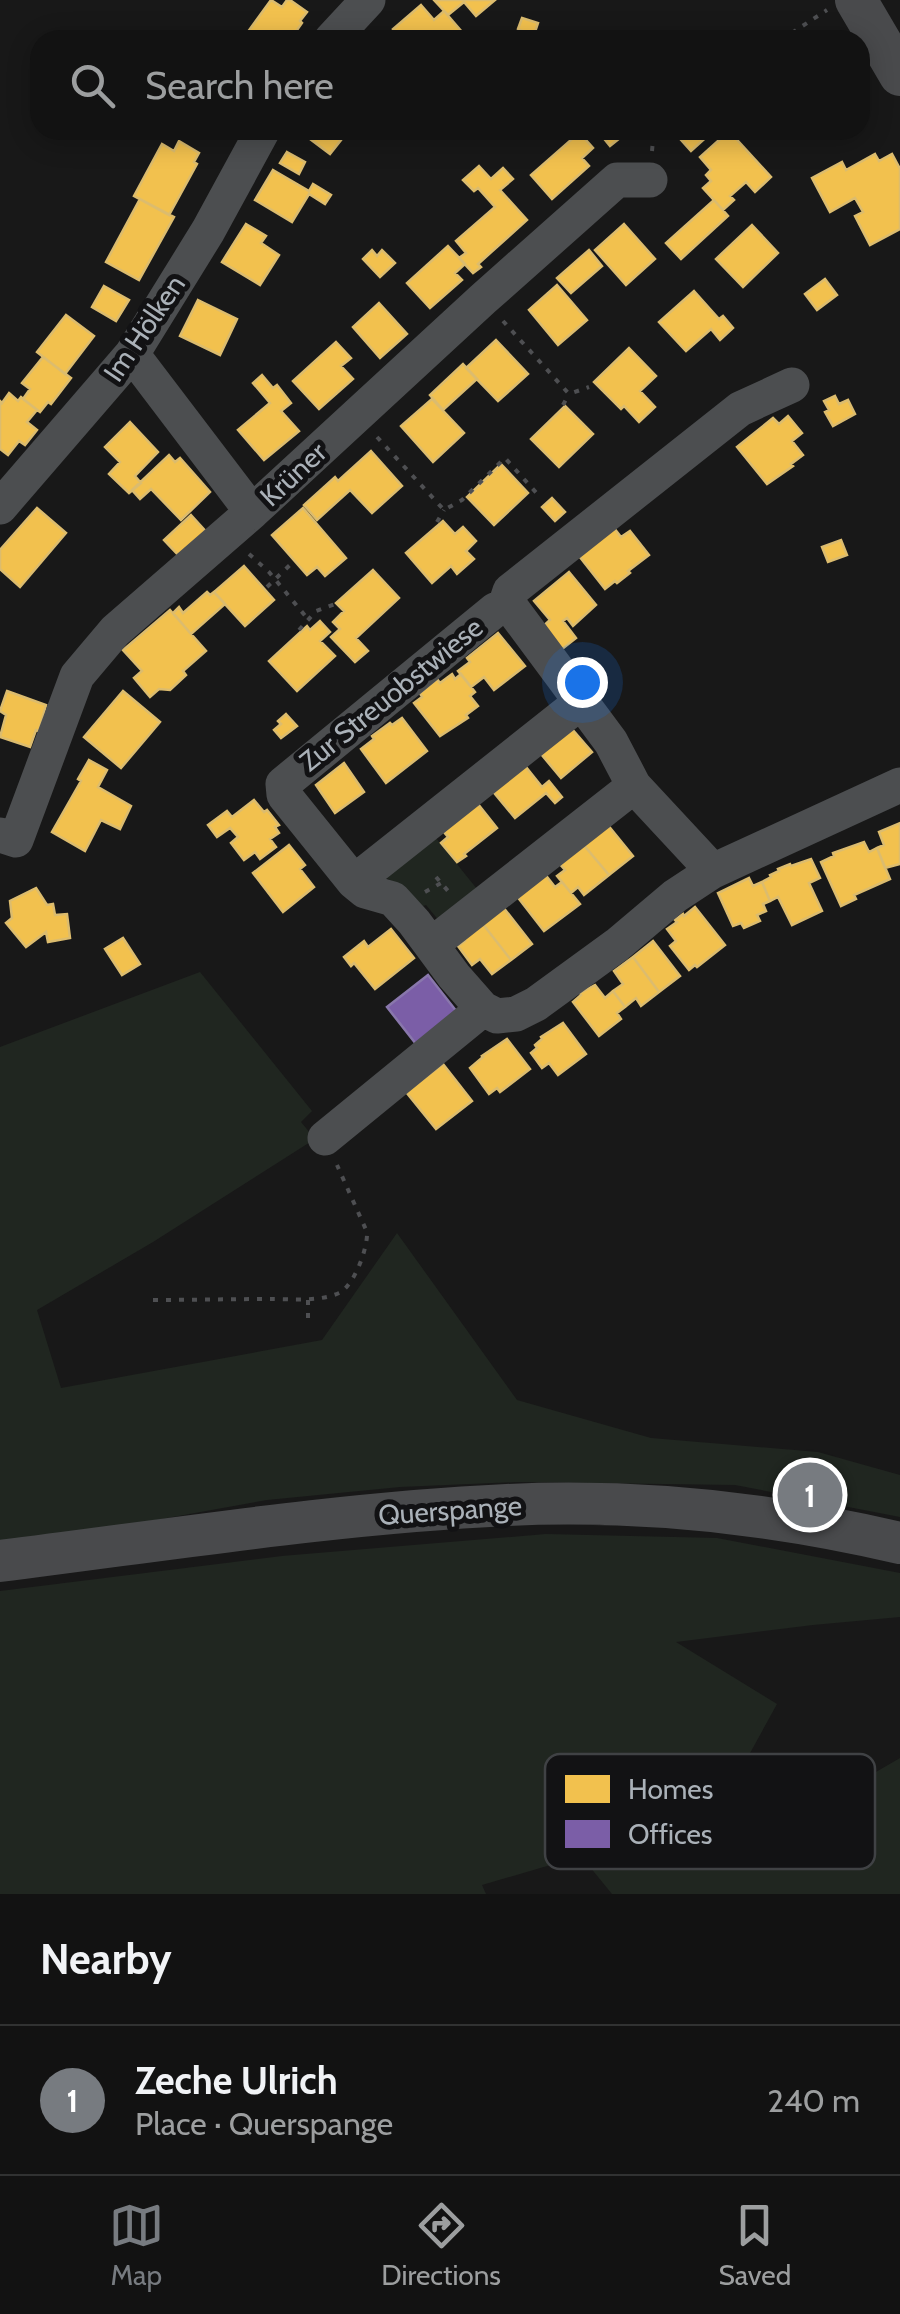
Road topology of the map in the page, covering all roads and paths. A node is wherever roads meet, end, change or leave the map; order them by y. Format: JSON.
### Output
{"nodes":[{"id":1,"x":368,"y":0,"type":"edge"},
{"id":2,"x":842,"y":5,"type":"edge"},
{"id":3,"x":340,"y":30,"type":"edge"},
{"id":4,"x":798,"y":30,"type":"edge"},
{"id":5,"x":863,"y":30,"type":"edge"},
{"id":6,"x":870,"y":38,"type":"edge"},
{"id":7,"x":900,"y":74,"type":"edge"},
{"id":8,"x":258,"y":140,"type":"edge"},
{"id":9,"x":650,"y":180,"type":"dead end"},
{"id":10,"x":483,"y":299,"type":"junction"},
{"id":11,"x":132,"y":354,"type":"junction"},
{"id":12,"x":792,"y":386,"type":"dead end"},
{"id":13,"x":589,"y":387,"type":"dead end"},
{"id":14,"x":569,"y":394,"type":"junction"},
{"id":15,"x":562,"y":405,"type":"dead end"},
{"id":16,"x":357,"y":415,"type":"junction"},
{"id":17,"x":542,"y":498,"type":"dead end"},
{"id":18,"x":0,"y":508,"type":"edge"},
{"id":19,"x":444,"y":510,"type":"junction"},
{"id":20,"x":241,"y":522,"type":"junction"},
{"id":21,"x":436,"y":522,"type":"dead end"},
{"id":22,"x":291,"y":564,"type":"dead end"},
{"id":23,"x":274,"y":580,"type":"junction"},
{"id":24,"x":267,"y":587,"type":"dead end"},
{"id":25,"x":335,"y":604,"type":"dead end"},
{"id":26,"x":505,"y":606,"type":"junction"},
{"id":27,"x":308,"y":618,"type":"junction"},
{"id":28,"x":299,"y":630,"type":"dead end"},
{"id":29,"x":581,"y":702,"type":"junction"},
{"id":30,"x":900,"y":784,"type":"edge"},
{"id":31,"x":634,"y":786,"type":"junction"},
{"id":32,"x":8,"y":837,"type":"edge"},
{"id":33,"x":713,"y":871,"type":"junction"},
{"id":34,"x":436,"y":878,"type":"dead end"},
{"id":35,"x":354,"y":882,"type":"junction"},
{"id":36,"x":448,"y":891,"type":"dead end"},
{"id":37,"x":431,"y":945,"type":"junction"},
{"id":38,"x":483,"y":1009,"type":"junction"},
{"id":39,"x":325,"y":1138,"type":"joint"},
{"id":40,"x":308,"y":1299,"type":"junction"},
{"id":41,"x":154,"y":1300,"type":"dead end"},
{"id":42,"x":308,"y":1326,"type":"dead end"},
{"id":43,"x":900,"y":1543,"type":"edge"},
{"id":44,"x":0,"y":1560,"type":"edge"}],
"edges":[{"from":1,"to":3,"type":"street"},
{"from":2,"to":4,"type":"path"},
{"from":2,"to":5,"type":"main road"},
{"from":6,"to":7,"type":"main road"},
{"from":8,"to":11,"type":"street","name":"Im Hölken"},
{"from":9,"to":10,"type":"street","name":"Krüner"},
{"from":10,"to":14,"type":"path"},
{"from":10,"to":16,"type":"street","name":"Krüner"},
{"from":11,"to":18,"type":"street","name":"Im Hölken"},
{"from":11,"to":20,"type":"street"},
{"from":12,"to":26,"type":"street","name":"Zur Streuobstwiese"},
{"from":13,"to":14,"type":"path"},
{"from":14,"to":15,"type":"path"},
{"from":16,"to":19,"type":"path"},
{"from":16,"to":20,"type":"street","name":"Krüner"},
{"from":17,"to":19,"type":"path"},
{"from":19,"to":21,"type":"path"},
{"from":20,"to":23,"type":"path"},
{"from":20,"to":32,"type":"street","name":"Krüner"},
{"from":22,"to":23,"type":"path"},
{"from":23,"to":24,"type":"path"},
{"from":23,"to":27,"type":"path"},
{"from":25,"to":27,"type":"path"},
{"from":26,"to":29,"type":"street","name":"Zur Streuobstwiese"},
{"from":26,"to":35,"type":"street","name":"Zur Streuobstwiese"},
{"from":27,"to":28,"type":"path"},
{"from":29,"to":31,"type":"street","name":"Zur Streuobstwiese"},
{"from":29,"to":35,"type":"street"},
{"from":30,"to":33,"type":"street"},
{"from":31,"to":33,"type":"street","name":"Zur Streuobstwiese"},
{"from":31,"to":37,"type":"street"},
{"from":33,"to":38,"type":"street"},
{"from":34,"to":36,"type":"path"},
{"from":35,"to":37,"type":"street","name":"Zur Streuobstwiese"},
{"from":37,"to":38,"type":"street","name":"Zur Streuobstwiese"},
{"from":38,"to":39,"type":"street"},
{"from":39,"to":40,"type":"path"},
{"from":40,"to":41,"type":"path"},
{"from":40,"to":42,"type":"path"},
{"from":43,"to":44,"type":"main road","name":"Querspange"}]}
